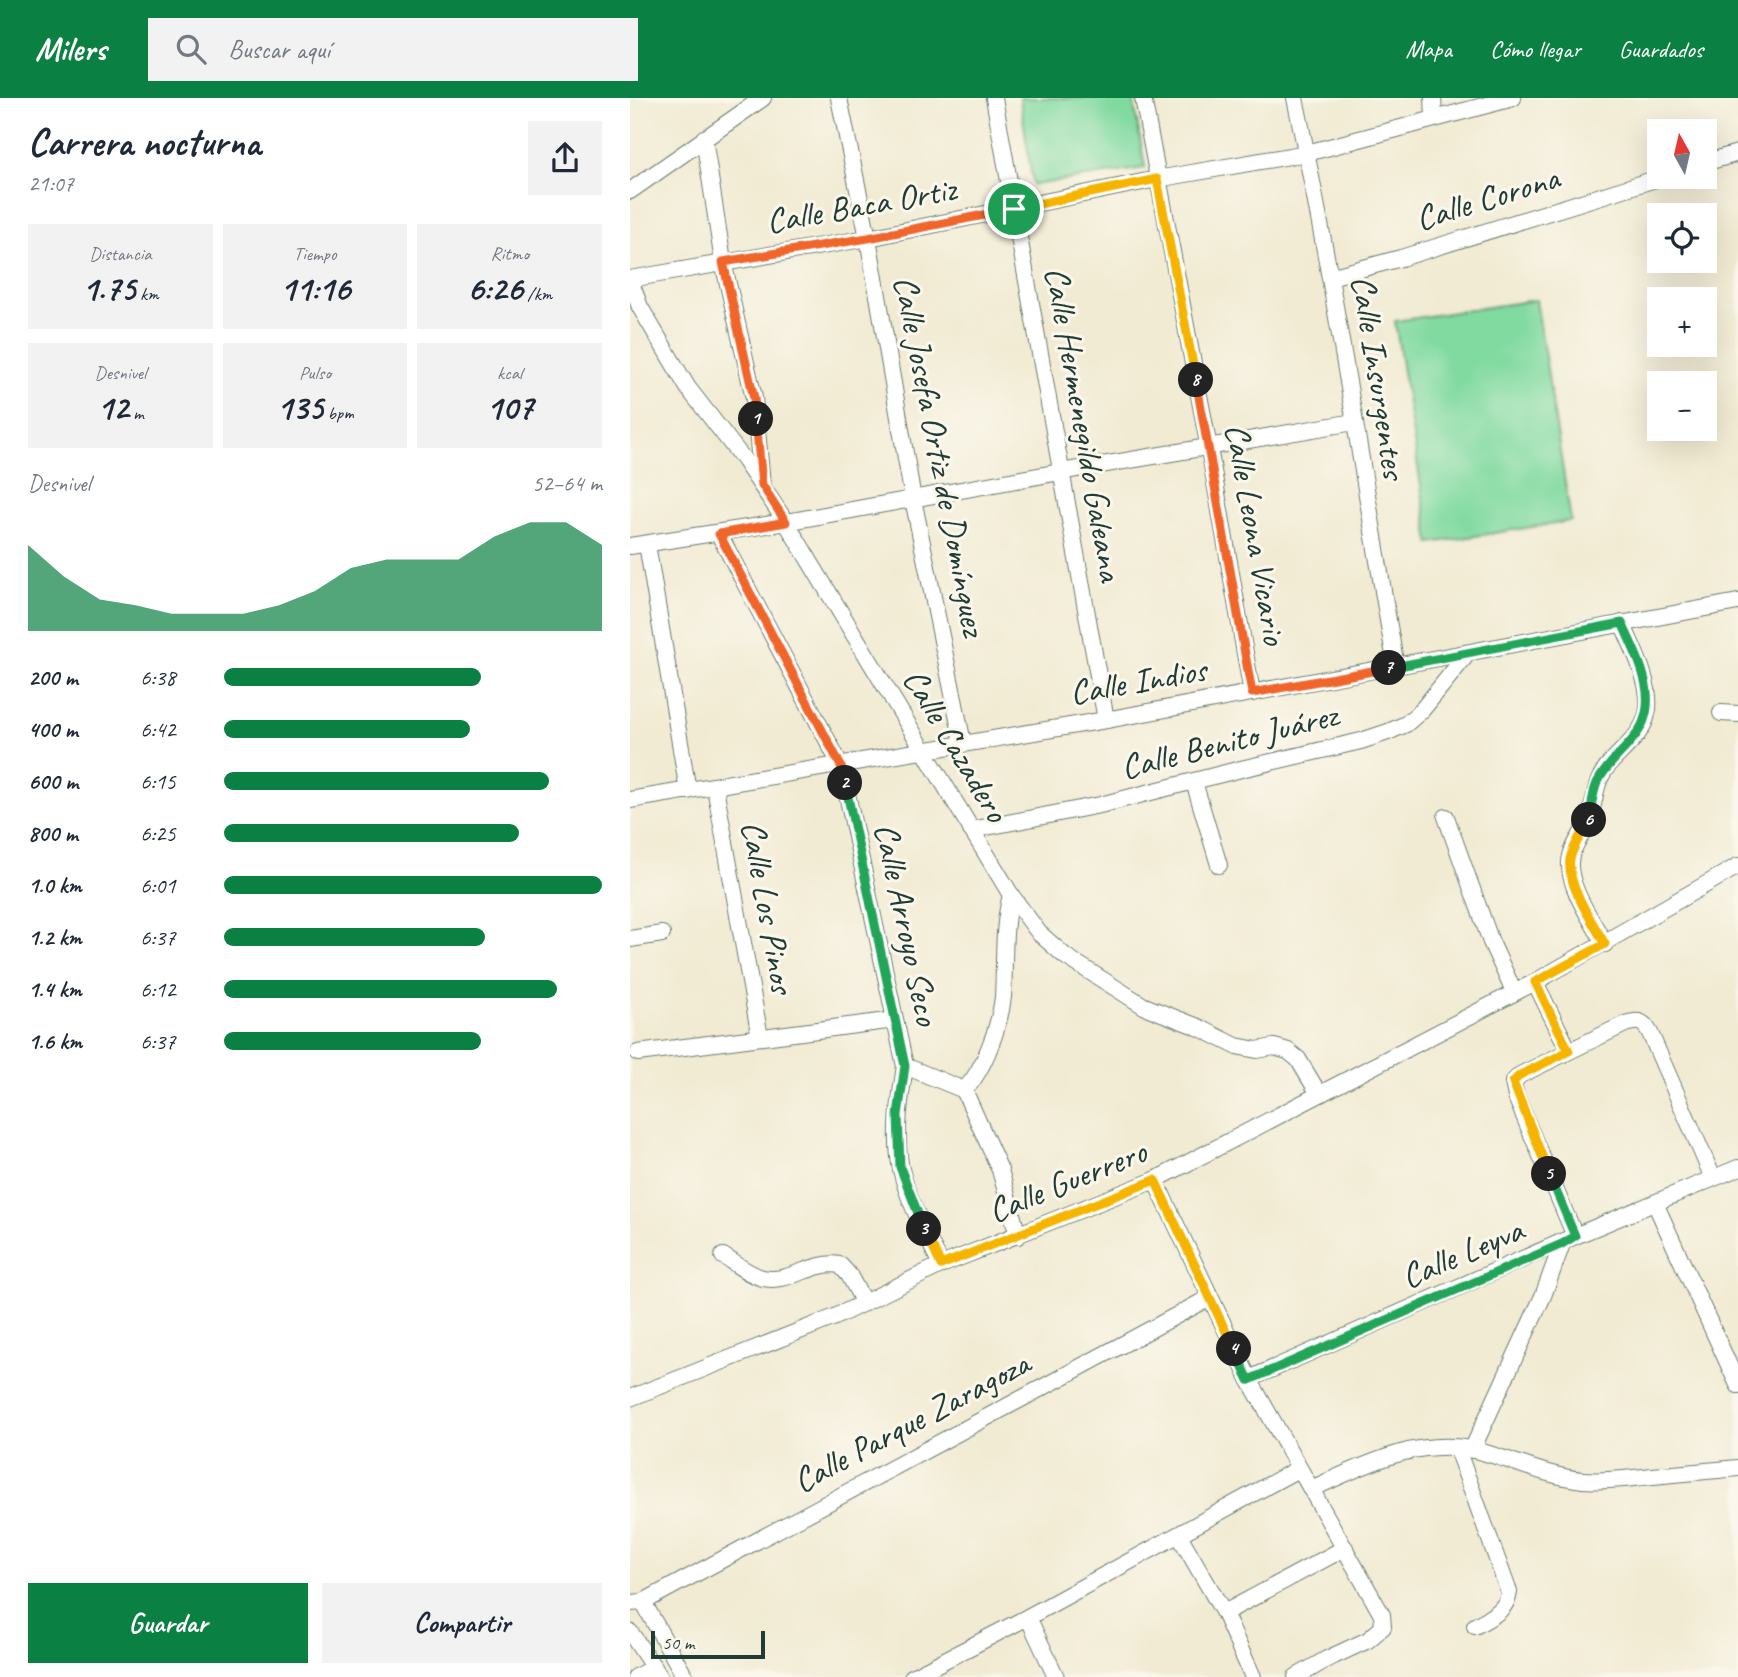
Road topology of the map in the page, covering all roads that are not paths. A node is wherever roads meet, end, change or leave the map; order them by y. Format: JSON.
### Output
{"nodes":[{"id":1,"x":763,"y":98,"type":"edge"},
{"id":2,"x":839,"y":98,"type":"edge"},
{"id":3,"x":994,"y":98,"type":"edge"},
{"id":4,"x":1143,"y":98,"type":"edge"},
{"id":5,"x":1296,"y":98,"type":"edge"},
{"id":6,"x":1433,"y":98,"type":"edge"},
{"id":7,"x":1513,"y":98,"type":"edge"},
{"id":8,"x":1434,"y":117,"type":"junction"},
{"id":9,"x":704,"y":138,"type":"junction"},
{"id":10,"x":1307,"y":153,"type":"junction"},
{"id":11,"x":1738,"y":153,"type":"edge"},
{"id":12,"x":1717,"y":159,"type":"edge"},
{"id":13,"x":1157,"y":179,"type":"junction"},
{"id":14,"x":634,"y":182,"type":"edge"},
{"id":15,"x":1647,"y":182,"type":"edge"},
{"id":16,"x":1014,"y":209,"type":"junction"},
{"id":17,"x":868,"y":238,"type":"junction"},
{"id":18,"x":723,"y":262,"type":"junction"},
{"id":19,"x":1330,"y":277,"type":"junction"},
{"id":20,"x":630,"y":279,"type":"edge"},
{"id":21,"x":635,"y":303,"type":"edge"},
{"id":22,"x":1354,"y":422,"type":"junction"},
{"id":23,"x":1209,"y":448,"type":"junction"},
{"id":24,"x":1060,"y":472,"type":"junction"},
{"id":25,"x":762,"y":485,"type":"junction"},
{"id":26,"x":913,"y":499,"type":"junction"},
{"id":27,"x":786,"y":522,"type":"junction"},
{"id":28,"x":719,"y":534,"type":"junction"},
{"id":29,"x":647,"y":544,"type":"junction"},
{"id":30,"x":630,"y":546,"type":"edge"},
{"id":31,"x":1738,"y":602,"type":"edge"},
{"id":32,"x":1622,"y":623,"type":"junction"},
{"id":33,"x":1468,"y":653,"type":"junction"},
{"id":34,"x":1396,"y":667,"type":"junction"},
{"id":35,"x":1252,"y":693,"type":"junction"},
{"id":36,"x":1106,"y":720,"type":"junction"},
{"id":37,"x":963,"y":743,"type":"junction"},
{"id":38,"x":923,"y":752,"type":"junction"},
{"id":39,"x":841,"y":766,"type":"junction"},
{"id":40,"x":1194,"y":782,"type":"junction"},
{"id":41,"x":715,"y":787,"type":"junction"},
{"id":42,"x":688,"y":791,"type":"junction"},
{"id":43,"x":630,"y":800,"type":"edge"},
{"id":44,"x":1446,"y":817,"type":"dead end"},
{"id":45,"x":971,"y":831,"type":"junction"},
{"id":46,"x":1219,"y":865,"type":"dead end"},
{"id":47,"x":1738,"y":866,"type":"edge"},
{"id":48,"x":1011,"y":895,"type":"junction"},
{"id":49,"x":662,"y":934,"type":"dead end"},
{"id":50,"x":630,"y":939,"type":"edge"},
{"id":51,"x":1605,"y":944,"type":"junction"},
{"id":52,"x":1535,"y":982,"type":"junction"},
{"id":53,"x":1514,"y":992,"type":"junction"},
{"id":54,"x":895,"y":1020,"type":"junction"},
{"id":55,"x":760,"y":1037,"type":"junction"},
{"id":56,"x":1569,"y":1051,"type":"junction"},
{"id":57,"x":638,"y":1053,"type":"dead end"},
{"id":58,"x":905,"y":1066,"type":"junction"},
{"id":59,"x":964,"y":1090,"type":"junction"},
{"id":60,"x":1319,"y":1094,"type":"junction"},
{"id":61,"x":1738,"y":1168,"type":"edge"},
{"id":62,"x":1713,"y":1178,"type":"junction"},
{"id":63,"x":1155,"y":1180,"type":"junction"},
{"id":64,"x":1654,"y":1203,"type":"junction"},
{"id":65,"x":1018,"y":1236,"type":"junction"},
{"id":66,"x":1569,"y":1240,"type":"junction"},
{"id":67,"x":723,"y":1256,"type":"dead end"},
{"id":68,"x":941,"y":1265,"type":"junction"},
{"id":69,"x":1209,"y":1298,"type":"junction"},
{"id":70,"x":864,"y":1303,"type":"junction"},
{"id":71,"x":1249,"y":1380,"type":"junction"},
{"id":72,"x":1738,"y":1385,"type":"edge"},
{"id":73,"x":630,"y":1398,"type":"edge"},
{"id":74,"x":1464,"y":1449,"type":"junction"},
{"id":75,"x":1738,"y":1468,"type":"edge"},
{"id":76,"x":1298,"y":1469,"type":"junction"},
{"id":77,"x":1311,"y":1489,"type":"junction"},
{"id":78,"x":1179,"y":1535,"type":"junction"},
{"id":79,"x":1345,"y":1548,"type":"junction"},
{"id":80,"x":636,"y":1603,"type":"edge"},
{"id":81,"x":1224,"y":1613,"type":"junction"},
{"id":82,"x":1028,"y":1617,"type":"junction"},
{"id":83,"x":1475,"y":1626,"type":"dead end"},
{"id":84,"x":630,"y":1632,"type":"edge"},
{"id":85,"x":657,"y":1672,"type":"edge"},
{"id":86,"x":931,"y":1673,"type":"edge"},
{"id":87,"x":636,"y":1677,"type":"edge"},
{"id":88,"x":685,"y":1677,"type":"edge"},
{"id":89,"x":912,"y":1677,"type":"edge"},
{"id":90,"x":1056,"y":1677,"type":"edge"},
{"id":91,"x":1253,"y":1677,"type":"edge"},
{"id":92,"x":1296,"y":1677,"type":"edge"}],
"edges":[{"from":1,"to":9,"type":"street"},
{"from":2,"to":17,"type":"street","name":"Calle Josefa Ortiz de Domínguez"},
{"from":3,"to":16,"type":"street","name":"Calle Hermenegildo Galeana"},
{"from":4,"to":13,"type":"street","name":"Calle Leona Vicario"},
{"from":5,"to":10,"type":"street","name":"Calle Insurgentes"},
{"from":6,"to":8,"type":"street"},
{"from":7,"to":8,"type":"street","name":"Calle Baca Ortiz"},
{"from":8,"to":10,"type":"street","name":"Calle Baca Ortiz"},
{"from":9,"to":14,"type":"street"},
{"from":9,"to":18,"type":"street"},
{"from":10,"to":13,"type":"street","name":"Calle Baca Ortiz"},
{"from":10,"to":19,"type":"street","name":"Calle Insurgentes"},
{"from":11,"to":12,"type":"street"},
{"from":13,"to":16,"type":"street","name":"Calle Baca Ortiz"},
{"from":13,"to":23,"type":"street","name":"Calle Leona Vicario"},
{"from":15,"to":19,"type":"street","name":"Calle Corona"},
{"from":16,"to":17,"type":"street","name":"Calle Baca Ortiz"},
{"from":16,"to":24,"type":"street","name":"Calle Hermenegildo Galeana"},
{"from":17,"to":18,"type":"street","name":"Calle Baca Ortiz"},
{"from":17,"to":26,"type":"street","name":"Calle Josefa Ortiz de Domínguez"},
{"from":18,"to":20,"type":"street","name":"Calle Baca Ortiz"},
{"from":18,"to":25,"type":"street"},
{"from":19,"to":22,"type":"street","name":"Calle Insurgentes"},
{"from":20,"to":21,"type":"street","name":"Calle Cazadero"},
{"from":21,"to":25,"type":"street","name":"Calle Cazadero"},
{"from":22,"to":23,"type":"street"},
{"from":22,"to":34,"type":"street","name":"Calle Insurgentes"},
{"from":23,"to":24,"type":"street"},
{"from":23,"to":35,"type":"street","name":"Calle Leona Vicario"},
{"from":24,"to":26,"type":"street"},
{"from":24,"to":36,"type":"street","name":"Calle Hermenegildo Galeana"},
{"from":25,"to":27,"type":"street","name":"Calle Cazadero"},
{"from":26,"to":27,"type":"street"},
{"from":26,"to":37,"type":"street","name":"Calle Josefa Ortiz de Domínguez"},
{"from":27,"to":28,"type":"street"},
{"from":27,"to":38,"type":"street","name":"Calle Cazadero"},
{"from":28,"to":29,"type":"street"},
{"from":28,"to":39,"type":"street","name":"Calle Arroyo Seco"},
{"from":29,"to":30,"type":"street"},
{"from":29,"to":42,"type":"street"},
{"from":31,"to":32,"type":"street","name":"Calle Indios"},
{"from":32,"to":33,"type":"street","name":"Calle Indios"},
{"from":32,"to":51,"type":"street"},
{"from":33,"to":34,"type":"street","name":"Calle Indios"},
{"from":33,"to":40,"type":"street","name":"Calle Benito Juárez"},
{"from":34,"to":35,"type":"street","name":"Calle Indios"},
{"from":35,"to":36,"type":"street","name":"Calle Indios"},
{"from":36,"to":37,"type":"street","name":"Calle Indios"},
{"from":37,"to":38,"type":"street","name":"Calle Indios"},
{"from":38,"to":39,"type":"street","name":"Calle Indios"},
{"from":38,"to":45,"type":"street","name":"Calle Cazadero"},
{"from":39,"to":41,"type":"street","name":"Calle Indios"},
{"from":39,"to":54,"type":"street","name":"Calle Arroyo Seco"},
{"from":40,"to":45,"type":"street","name":"Calle Benito Juárez"},
{"from":40,"to":46,"type":"street"},
{"from":41,"to":42,"type":"street","name":"Calle Indios"},
{"from":41,"to":55,"type":"street","name":"Calle Los Pinos"},
{"from":42,"to":43,"type":"street","name":"Calle Indios"},
{"from":44,"to":53,"type":"street"},
{"from":45,"to":48,"type":"street","name":"Calle Cazadero"},
{"from":47,"to":51,"type":"street","name":"Calle Guerrero"},
{"from":48,"to":59,"type":"street"},
{"from":48,"to":60,"type":"street","name":"Calle Cazadero"},
{"from":49,"to":50,"type":"street"},
{"from":51,"to":52,"type":"street","name":"Calle Guerrero"},
{"from":52,"to":53,"type":"street","name":"Calle Guerrero"},
{"from":52,"to":56,"type":"street"},
{"from":53,"to":60,"type":"street","name":"Calle Guerrero"},
{"from":54,"to":55,"type":"street"},
{"from":54,"to":58,"type":"street","name":"Calle Arroyo Seco"},
{"from":55,"to":57,"type":"street"},
{"from":56,"to":62,"type":"street"},
{"from":56,"to":66,"type":"street"},
{"from":58,"to":59,"type":"street"},
{"from":58,"to":68,"type":"street","name":"Calle Arroyo Seco"},
{"from":59,"to":65,"type":"street"},
{"from":60,"to":63,"type":"street","name":"Calle Guerrero"},
{"from":61,"to":62,"type":"street","name":"Calle Leyva"},
{"from":62,"to":64,"type":"street","name":"Calle Leyva"},
{"from":63,"to":65,"type":"street","name":"Calle Guerrero"},
{"from":63,"to":69,"type":"street"},
{"from":64,"to":66,"type":"street","name":"Calle Leyva"},
{"from":64,"to":72,"type":"street"},
{"from":65,"to":68,"type":"street","name":"Calle Guerrero"},
{"from":66,"to":71,"type":"street","name":"Calle Leyva"},
{"from":66,"to":74,"type":"street"},
{"from":67,"to":70,"type":"street"},
{"from":68,"to":70,"type":"street","name":"Calle Guerrero"},
{"from":69,"to":71,"type":"street"},
{"from":69,"to":80,"type":"street","name":"Calle Parque Zaragoza"},
{"from":70,"to":73,"type":"street","name":"Calle Guerrero"},
{"from":71,"to":76,"type":"street"},
{"from":74,"to":75,"type":"street"},
{"from":74,"to":77,"type":"street"},
{"from":74,"to":83,"type":"street"},
{"from":76,"to":77,"type":"street"},
{"from":76,"to":78,"type":"street"},
{"from":77,"to":79,"type":"street"},
{"from":78,"to":81,"type":"street"},
{"from":78,"to":82,"type":"street"},
{"from":79,"to":81,"type":"street"},
{"from":79,"to":92,"type":"street"},
{"from":80,"to":88,"type":"street"},
{"from":81,"to":91,"type":"street"},
{"from":82,"to":86,"type":"street"},
{"from":82,"to":90,"type":"street"},
{"from":84,"to":85,"type":"street"},
{"from":85,"to":87,"type":"street"},
{"from":86,"to":89,"type":"street"}]}
